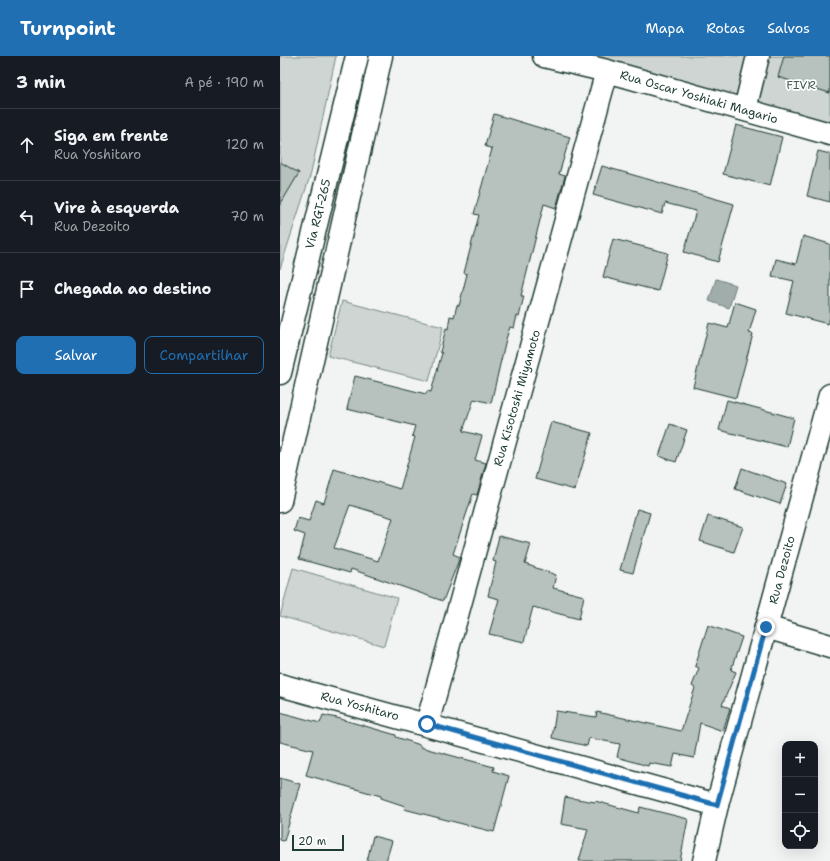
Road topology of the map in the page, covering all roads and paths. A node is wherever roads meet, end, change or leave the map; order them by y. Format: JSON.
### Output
{"nodes":[{"id":1,"x":357,"y":56,"type":"edge"},
{"id":2,"x":381,"y":56,"type":"edge"},
{"id":3,"x":544,"y":56,"type":"edge"},
{"id":4,"x":758,"y":56,"type":"edge"},
{"id":5,"x":607,"y":71,"type":"junction"},
{"id":6,"x":745,"y":109,"type":"junction"},
{"id":7,"x":830,"y":134,"type":"edge"},
{"id":8,"x":280,"y":373,"type":"edge"},
{"id":9,"x":830,"y":395,"type":"edge"},
{"id":10,"x":826,"y":423,"type":"edge"},
{"id":11,"x":280,"y":501,"type":"edge"},
{"id":12,"x":766,"y":627,"type":"junction"},
{"id":13,"x":830,"y":646,"type":"edge"},
{"id":14,"x":280,"y":685,"type":"edge"},
{"id":15,"x":427,"y":724,"type":"junction"},
{"id":16,"x":717,"y":805,"type":"junction"},
{"id":17,"x":704,"y":861,"type":"edge"}],
"edges":[{"from":1,"to":8,"type":"street","name":"Via RGT-265"},
{"from":2,"to":11,"type":"street"},
{"from":3,"to":5,"type":"street","name":"Rua Oscar Yoshiaki Magario"},
{"from":4,"to":6,"type":"street"},
{"from":5,"to":6,"type":"street","name":"Rua Oscar Yoshiaki Magario"},
{"from":5,"to":15,"type":"street","name":"Rua Kisotoshi Miyamoto"},
{"from":6,"to":7,"type":"street","name":"Rua Oscar Yoshiaki Magario"},
{"from":9,"to":10,"type":"street","name":"Rua Dezoito"},
{"from":10,"to":12,"type":"street","name":"Rua Dezoito"},
{"from":12,"to":13,"type":"street"},
{"from":12,"to":16,"type":"street","name":"Rua Dezoito"},
{"from":14,"to":15,"type":"street","name":"Rua Yoshitaro"},
{"from":15,"to":16,"type":"street","name":"Rua Yoshitaro"},
{"from":16,"to":17,"type":"street","name":"Rua Dezoito"}]}
